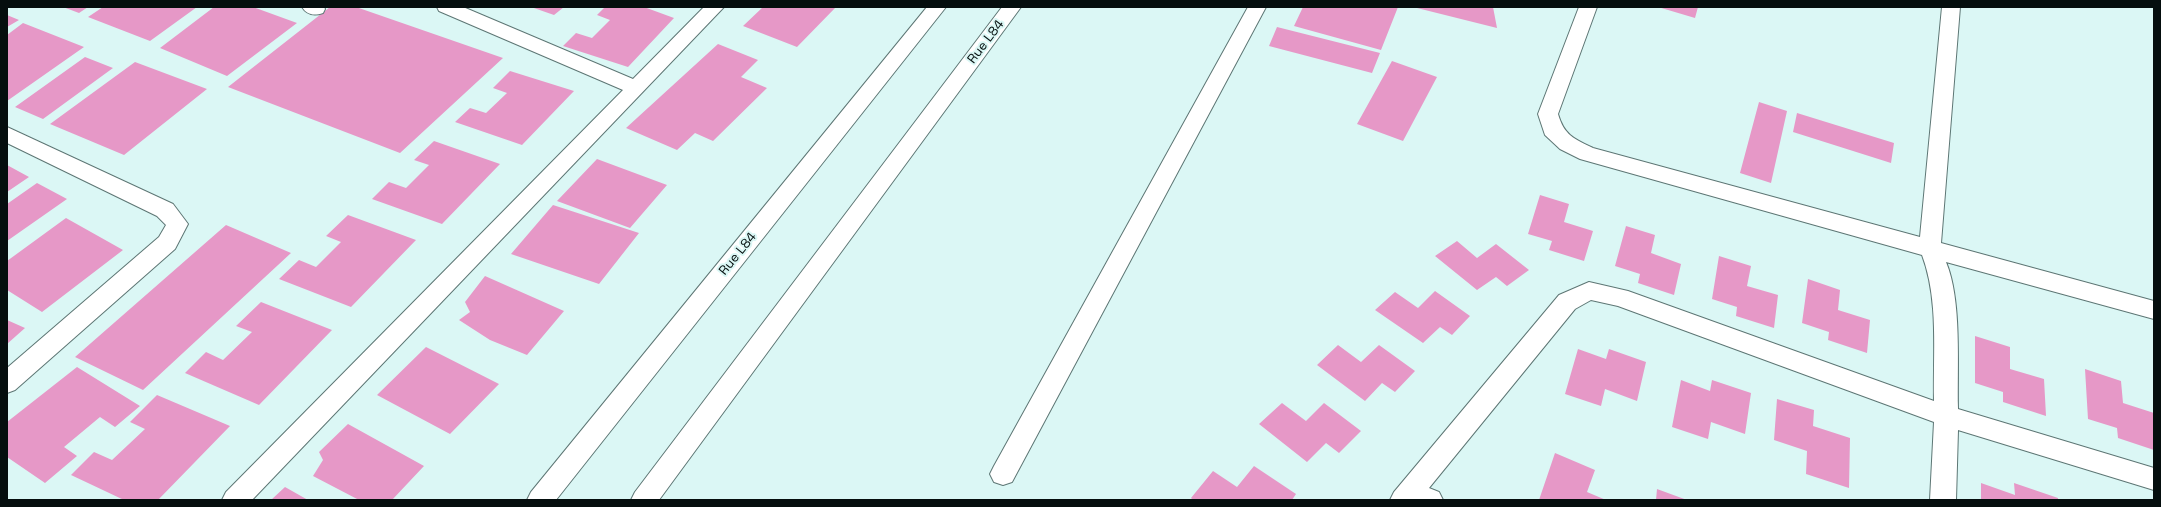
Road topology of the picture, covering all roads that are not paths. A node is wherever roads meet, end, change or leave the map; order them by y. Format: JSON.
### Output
{"nodes":[{"id":1,"x":446,"y":7,"type":"edge"},
{"id":2,"x":715,"y":7,"type":"edge"},
{"id":3,"x":937,"y":7,"type":"edge"},
{"id":4,"x":1012,"y":7,"type":"edge"},
{"id":5,"x":1257,"y":7,"type":"edge"},
{"id":6,"x":1588,"y":7,"type":"edge"},
{"id":7,"x":1951,"y":7,"type":"edge"},
{"id":8,"x":637,"y":88,"type":"junction"},
{"id":9,"x":7,"y":134,"type":"edge"},
{"id":10,"x":1930,"y":248,"type":"junction"},
{"id":11,"x":2154,"y":310,"type":"edge"},
{"id":12,"x":7,"y":382,"type":"edge"},
{"id":13,"x":1946,"y":416,"type":"junction"},
{"id":14,"x":1003,"y":474,"type":"dead end"},
{"id":15,"x":2154,"y":479,"type":"edge"},
{"id":16,"x":1414,"y":497,"type":"edge"},
{"id":17,"x":235,"y":500,"type":"edge"},
{"id":18,"x":540,"y":500,"type":"edge"},
{"id":19,"x":644,"y":500,"type":"edge"},
{"id":20,"x":1943,"y":500,"type":"edge"}],
"edges":[{"from":1,"to":8,"type":"street"},
{"from":2,"to":8,"type":"street"},
{"from":3,"to":18,"type":"street","name":"Rue L84"},
{"from":4,"to":19,"type":"street","name":"Rue L84"},
{"from":5,"to":14,"type":"street"},
{"from":6,"to":10,"type":"street"},
{"from":7,"to":10,"type":"street"},
{"from":8,"to":17,"type":"street"},
{"from":9,"to":12,"type":"street"},
{"from":10,"to":11,"type":"street"},
{"from":10,"to":13,"type":"street"},
{"from":13,"to":15,"type":"street"},
{"from":13,"to":16,"type":"street"},
{"from":13,"to":20,"type":"street"}]}
